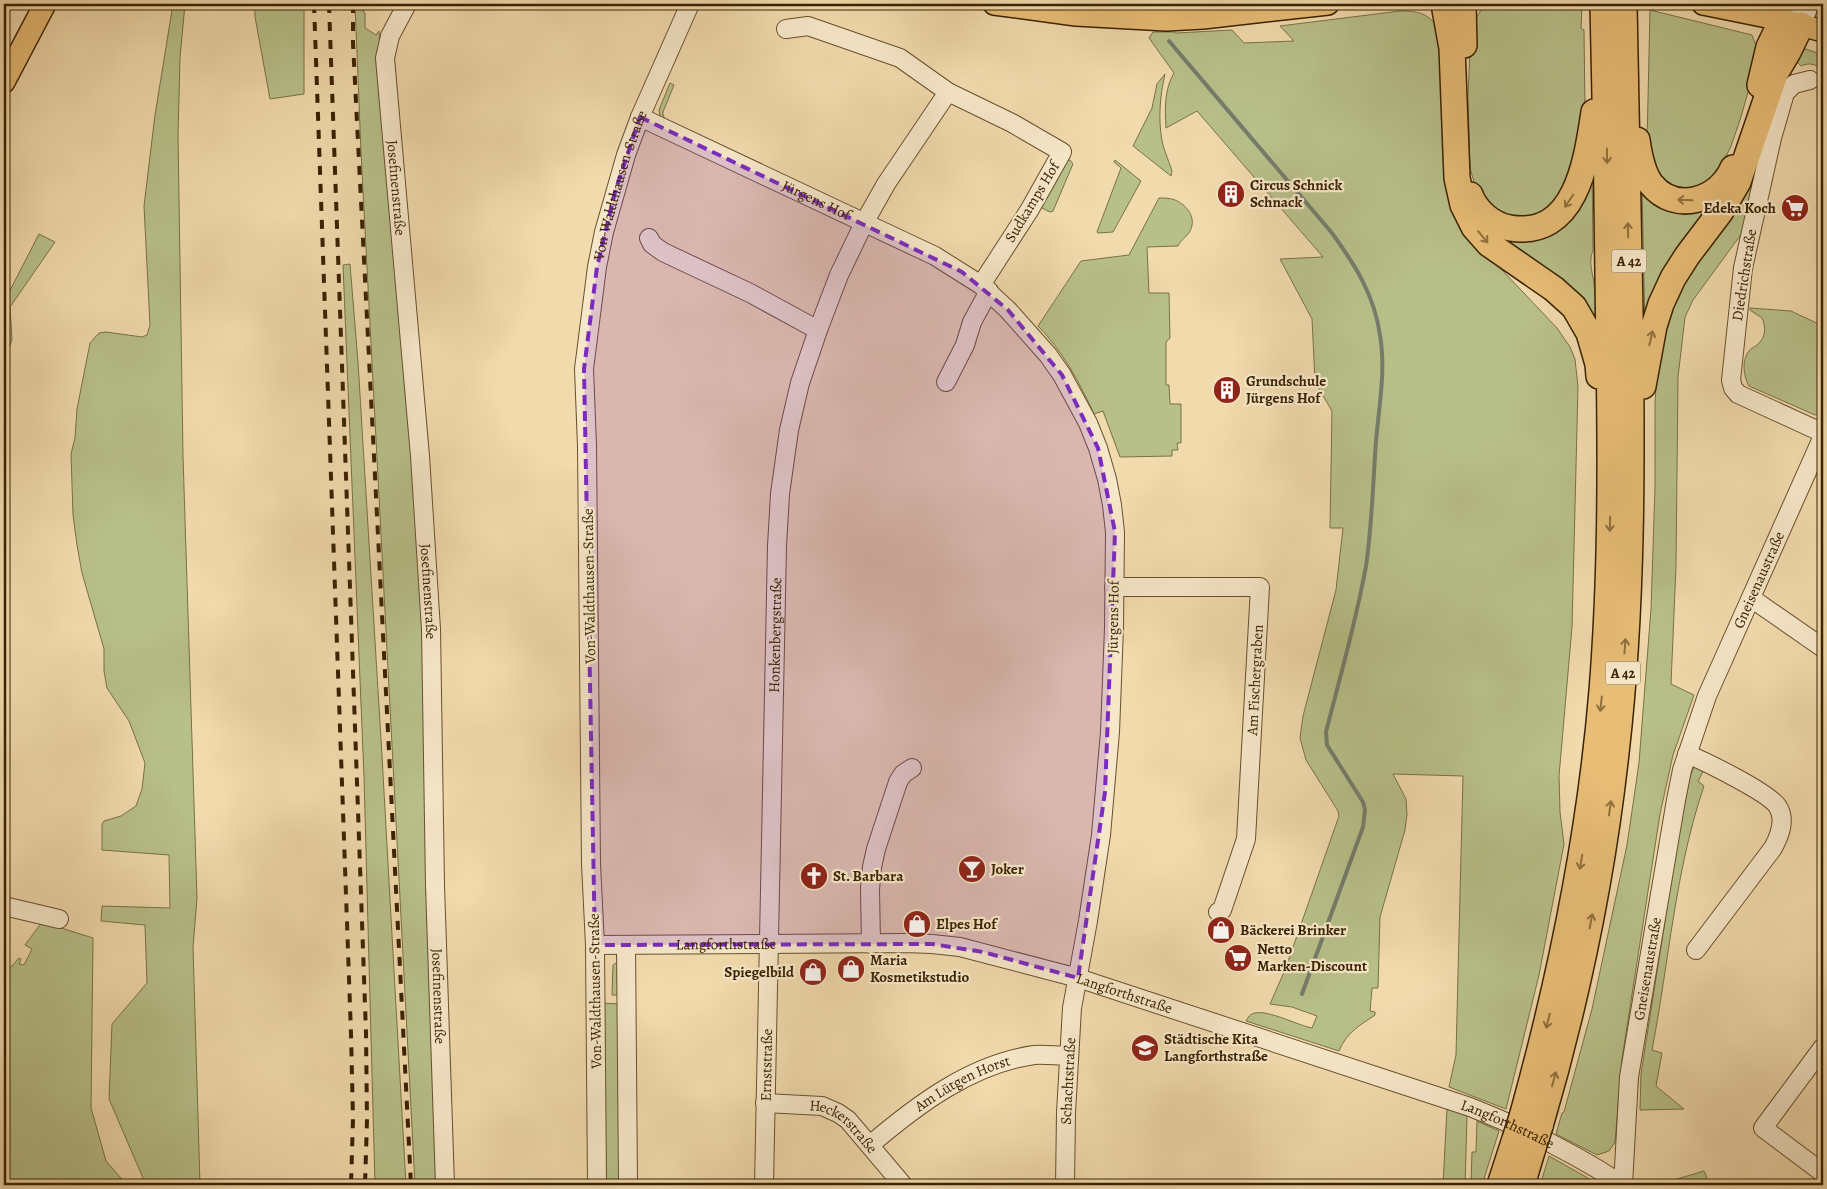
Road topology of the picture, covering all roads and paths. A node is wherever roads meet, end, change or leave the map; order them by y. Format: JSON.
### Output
{"nodes":[{"id":1,"x":44,"y":4,"type":"edge"},
{"id":2,"x":407,"y":4,"type":"edge"},
{"id":3,"x":690,"y":4,"type":"edge"},
{"id":4,"x":994,"y":4,"type":"edge"},
{"id":5,"x":1328,"y":4,"type":"edge"},
{"id":6,"x":1444,"y":4,"type":"edge"},
{"id":7,"x":1463,"y":4,"type":"edge"},
{"id":8,"x":1703,"y":4,"type":"edge"},
{"id":9,"x":1612,"y":8,"type":"edge"},
{"id":10,"x":1802,"y":17,"type":"edge"},
{"id":11,"x":786,"y":29,"type":"dead end"},
{"id":12,"x":1625,"y":33,"type":"junction"},
{"id":13,"x":1810,"y":80,"type":"dead end"},
{"id":14,"x":4,"y":82,"type":"edge"},
{"id":15,"x":948,"y":92,"type":"junction"},
{"id":16,"x":640,"y":117,"type":"junction"},
{"id":17,"x":864,"y":223,"type":"junction"},
{"id":18,"x":649,"y":238,"type":"dead end"},
{"id":19,"x":985,"y":288,"type":"junction"},
{"id":20,"x":818,"y":330,"type":"junction"},
{"id":21,"x":946,"y":382,"type":"dead end"},
{"id":22,"x":1823,"y":434,"type":"edge"},
{"id":23,"x":1611,"y":475,"type":"junction"},
{"id":24,"x":1631,"y":489,"type":"junction"},
{"id":25,"x":1114,"y":587,"type":"junction"},
{"id":26,"x":1751,"y":598,"type":"junction"},
{"id":27,"x":1823,"y":648,"type":"edge"},
{"id":28,"x":1687,"y":754,"type":"junction"},
{"id":29,"x":912,"y":768,"type":"dead end"},
{"id":30,"x":4,"y":906,"type":"edge"},
{"id":31,"x":1218,"y":912,"type":"dead end"},
{"id":32,"x":60,"y":919,"type":"dead end"},
{"id":33,"x":871,"y":944,"type":"junction"},
{"id":34,"x":595,"y":945,"type":"junction"},
{"id":35,"x":626,"y":945,"type":"junction"},
{"id":36,"x":769,"y":945,"type":"junction"},
{"id":37,"x":1696,"y":950,"type":"dead end"},
{"id":38,"x":1078,"y":978,"type":"junction"},
{"id":39,"x":1823,"y":1047,"type":"edge"},
{"id":40,"x":1069,"y":1056,"type":"junction"},
{"id":41,"x":765,"y":1103,"type":"junction"},
{"id":42,"x":1528,"y":1132,"type":"junction"},
{"id":43,"x":870,"y":1145,"type":"junction"},
{"id":44,"x":1823,"y":1173,"type":"edge"},
{"id":45,"x":445,"y":1185,"type":"edge"},
{"id":46,"x":597,"y":1185,"type":"edge"},
{"id":47,"x":628,"y":1185,"type":"edge"},
{"id":48,"x":764,"y":1185,"type":"edge"},
{"id":49,"x":903,"y":1185,"type":"edge"},
{"id":50,"x":1065,"y":1185,"type":"edge"},
{"id":51,"x":1500,"y":1185,"type":"edge"},
{"id":52,"x":1522,"y":1185,"type":"edge"},
{"id":53,"x":1623,"y":1185,"type":"edge"}],
"edges":[{"from":1,"to":14,"type":"main road"},
{"from":2,"to":45,"type":"street","name":"Josefinenstraße"},
{"from":3,"to":16,"type":"street","name":"Von-Waldthausen-Straße"},
{"from":4,"to":5,"type":"main road"},
{"from":6,"to":23,"type":"highway","one_way":true},
{"from":9,"to":7,"type":"highway","one_way":true},
{"from":8,"to":10,"type":"main road"},
{"from":9,"to":12,"type":"highway","number":"A 42"},
{"from":9,"to":23,"type":"highway","number":"A 42","one_way":true},
{"from":10,"to":12,"type":"highway","one_way":true},
{"from":24,"to":10,"type":"highway","one_way":true},
{"from":11,"to":15,"type":"street","name":"Sudkamps Hof"},
{"from":24,"to":12,"type":"highway","number":"A 42","one_way":true},
{"from":13,"to":22,"type":"street","name":"Diedrichstraße"},
{"from":15,"to":17,"type":"street"},
{"from":15,"to":19,"type":"street","name":"Sudkamps Hof"},
{"from":16,"to":17,"type":"street","name":"Jürgens Hof"},
{"from":16,"to":34,"type":"street","name":"Von-Waldthausen-Straße"},
{"from":17,"to":19,"type":"street","name":"Jürgens Hof"},
{"from":17,"to":20,"type":"street","name":"Honkenbergstraße"},
{"from":18,"to":20,"type":"street"},
{"from":19,"to":21,"type":"street"},
{"from":19,"to":25,"type":"street","name":"Jürgens Hof"},
{"from":20,"to":36,"type":"street","name":"Honkenbergstraße"},
{"from":22,"to":26,"type":"street","name":"Gneisenaustraße"},
{"from":23,"to":42,"type":"highway","number":"A 42","one_way":true},
{"from":42,"to":24,"type":"highway","number":"A 42","one_way":true},
{"from":25,"to":31,"type":"street","name":"Am Fischergraben"},
{"from":25,"to":38,"type":"street","name":"Jürgens Hof"},
{"from":26,"to":27,"type":"street"},
{"from":26,"to":28,"type":"street","name":"Gneisenaustraße"},
{"from":28,"to":37,"type":"street"},
{"from":28,"to":53,"type":"street","name":"Gneisenaustraße"},
{"from":29,"to":33,"type":"street"},
{"from":30,"to":32,"type":"street"},
{"from":33,"to":36,"type":"street","name":"Langforthstraße"},
{"from":33,"to":38,"type":"street","name":"Langforthstraße"},
{"from":34,"to":35,"type":"street","name":"Langforthstraße"},
{"from":34,"to":46,"type":"street","name":"Von-Waldthausen-Straße"},
{"from":35,"to":36,"type":"street","name":"Langforthstraße"},
{"from":35,"to":47,"type":"street","name":"Von-Waldthausen-Straße"},
{"from":36,"to":41,"type":"street","name":"Ernststraße"},
{"from":38,"to":40,"type":"street","name":"Schachtstraße"},
{"from":38,"to":53,"type":"street","name":"Langforthstraße"},
{"from":39,"to":44,"type":"street"},
{"from":40,"to":43,"type":"street","name":"Am Lütgen Horst"},
{"from":40,"to":50,"type":"street","name":"Schachtstraße"},
{"from":41,"to":43,"type":"street","name":"Heckerstraße"},
{"from":41,"to":48,"type":"street","name":"Ernststraße"},
{"from":42,"to":51,"type":"highway","number":"A 42"},
{"from":42,"to":52,"type":"highway","number":"A 42"},
{"from":43,"to":49,"type":"street","name":"Heckerstraße"}]}
